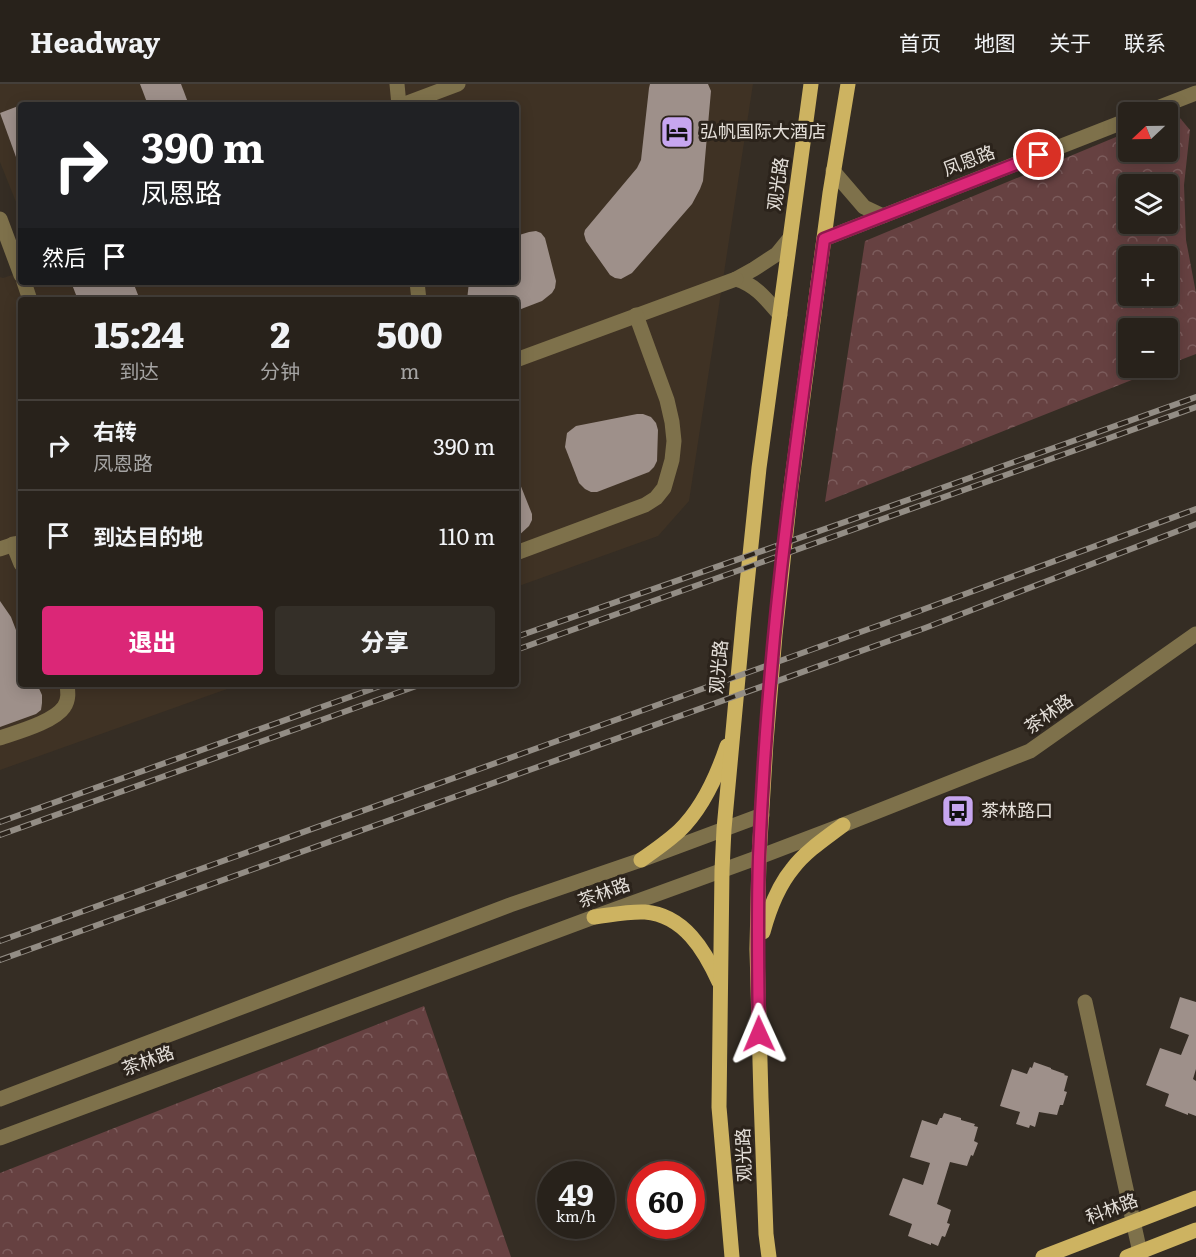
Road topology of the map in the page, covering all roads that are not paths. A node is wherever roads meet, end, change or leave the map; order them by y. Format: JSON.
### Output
{"nodes":[{"id":1,"x":398,"y":84,"type":"edge"},
{"id":2,"x":458,"y":84,"type":"edge"},
{"id":3,"x":811,"y":84,"type":"edge"},
{"id":4,"x":848,"y":84,"type":"edge"},
{"id":5,"x":1196,"y":93,"type":"edge"},
{"id":6,"x":401,"y":102,"type":"edge"},
{"id":7,"x":409,"y":102,"type":"edge"},
{"id":8,"x":1173,"y":102,"type":"edge"},
{"id":9,"x":1118,"y":124,"type":"edge"},
{"id":10,"x":833,"y":171,"type":"junction"},
{"id":11,"x":883,"y":216,"type":"junction"},
{"id":12,"x":0,"y":219,"type":"edge"},
{"id":13,"x":790,"y":238,"type":"junction"},
{"id":14,"x":824,"y":239,"type":"junction"},
{"id":15,"x":10,"y":241,"type":"edge"},
{"id":16,"x":18,"y":266,"type":"edge"},
{"id":17,"x":736,"y":279,"type":"junction"},
{"id":18,"x":636,"y":315,"type":"junction"},
{"id":19,"x":780,"y":315,"type":"junction"},
{"id":20,"x":519,"y":359,"type":"edge"},
{"id":21,"x":519,"y":552,"type":"edge"},
{"id":22,"x":1196,"y":634,"type":"edge"},
{"id":23,"x":68,"y":687,"type":"edge"},
{"id":24,"x":734,"y":726,"type":"junction"},
{"id":25,"x":0,"y":738,"type":"edge"},
{"id":26,"x":762,"y":815,"type":"junction"},
{"id":27,"x":843,"y":825,"type":"junction"},
{"id":28,"x":724,"y":829,"type":"junction"},
{"id":29,"x":759,"y":857,"type":"junction"},
{"id":30,"x":641,"y":860,"type":"junction"},
{"id":31,"x":722,"y":870,"type":"junction"},
{"id":32,"x":594,"y":917,"type":"junction"},
{"id":33,"x":757,"y":950,"type":"junction"},
{"id":34,"x":721,"y":987,"type":"junction"},
{"id":35,"x":1084,"y":1002,"type":"dead end"},
{"id":36,"x":0,"y":1098,"type":"edge"},
{"id":37,"x":0,"y":1138,"type":"edge"},
{"id":38,"x":1196,"y":1198,"type":"edge"},
{"id":39,"x":1134,"y":1221,"type":"junction"},
{"id":40,"x":1196,"y":1230,"type":"edge"},
{"id":41,"x":1136,"y":1255,"type":"edge"},
{"id":42,"x":732,"y":1257,"type":"edge"},
{"id":43,"x":769,"y":1257,"type":"edge"},
{"id":44,"x":1043,"y":1257,"type":"edge"}],
"edges":[{"from":1,"to":6,"type":"street"},
{"from":2,"to":7,"type":"street"},
{"from":3,"to":13,"type":"main road","name":"观光路"},
{"from":4,"to":10,"type":"main road","name":"观光路"},
{"from":5,"to":8,"type":"street"},
{"from":9,"to":11,"type":"street","name":"凤恩路"},
{"from":10,"to":11,"type":"street"},
{"from":10,"to":14,"type":"main road","name":"观光路"},
{"from":11,"to":14,"type":"street","name":"凤恩路"},
{"from":12,"to":15,"type":"street"},
{"from":13,"to":17,"type":"street"},
{"from":13,"to":19,"type":"main road","name":"观光路"},
{"from":14,"to":26,"type":"main road","name":"观光路"},
{"from":15,"to":16,"type":"street"},
{"from":17,"to":18,"type":"street"},
{"from":17,"to":19,"type":"street"},
{"from":18,"to":20,"type":"street"},
{"from":18,"to":21,"type":"street"},
{"from":19,"to":24,"type":"main road","name":"观光路"},
{"from":22,"to":27,"type":"street","name":"茶林路"},
{"from":23,"to":25,"type":"street"},
{"from":24,"to":28,"type":"main road","name":"观光路"},
{"from":24,"to":30,"type":"main road"},
{"from":26,"to":28,"type":"street","name":"茶林路"},
{"from":26,"to":29,"type":"main road","name":"观光路"},
{"from":27,"to":29,"type":"street","name":"茶林路"},
{"from":27,"to":33,"type":"main road"},
{"from":28,"to":30,"type":"street","name":"茶林路"},
{"from":28,"to":31,"type":"main road","name":"观光路"},
{"from":29,"to":31,"type":"street","name":"茶林路"},
{"from":29,"to":33,"type":"main road","name":"观光路"},
{"from":30,"to":36,"type":"street","name":"茶林路"},
{"from":31,"to":32,"type":"street","name":"茶林路"},
{"from":31,"to":34,"type":"main road","name":"观光路"},
{"from":32,"to":34,"type":"main road"},
{"from":32,"to":37,"type":"street","name":"茶林路"},
{"from":33,"to":43,"type":"main road","name":"观光路"},
{"from":34,"to":42,"type":"main road","name":"观光路"},
{"from":35,"to":39,"type":"street"},
{"from":38,"to":39,"type":"main road","name":"科林路"},
{"from":39,"to":41,"type":"street"},
{"from":39,"to":44,"type":"main road","name":"科林路"},
{"from":40,"to":41,"type":"main road"}]}
